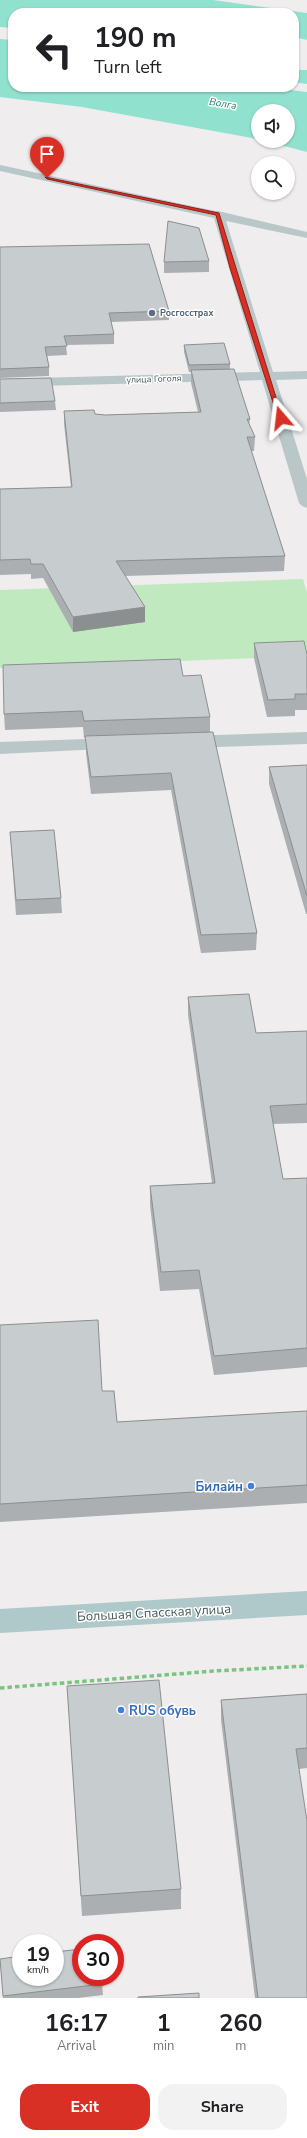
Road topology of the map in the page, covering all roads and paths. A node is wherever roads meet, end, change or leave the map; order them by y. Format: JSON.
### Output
{"nodes":[{"id":1,"x":0,"y":168,"type":"edge"},
{"id":2,"x":218,"y":214,"type":"junction"},
{"id":3,"x":307,"y":235,"type":"edge"},
{"id":4,"x":307,"y":374,"type":"edge"},
{"id":5,"x":268,"y":376,"type":"junction"},
{"id":6,"x":0,"y":383,"type":"edge"},
{"id":7,"x":307,"y":503,"type":"edge"},
{"id":8,"x":307,"y":738,"type":"edge"},
{"id":9,"x":165,"y":743,"type":"edge"},
{"id":10,"x":134,"y":744,"type":"edge"},
{"id":11,"x":0,"y":748,"type":"edge"},
{"id":12,"x":307,"y":1603,"type":"edge"},
{"id":13,"x":0,"y":1621,"type":"edge"},
{"id":14,"x":307,"y":1666,"type":"edge"},
{"id":15,"x":0,"y":1688,"type":"edge"}],
"edges":[{"from":1,"to":2,"type":"street"},
{"from":2,"to":3,"type":"street"},
{"from":2,"to":5,"type":"street"},
{"from":4,"to":5,"type":"street","name":"улица Гоголя"},
{"from":5,"to":6,"type":"street","name":"улица Гоголя"},
{"from":5,"to":7,"type":"street"},
{"from":8,"to":9,"type":"street"},
{"from":10,"to":11,"type":"street"},
{"from":12,"to":13,"type":"main road","name":"Большая Спасская улица"},
{"from":14,"to":15,"type":"path"}]}
